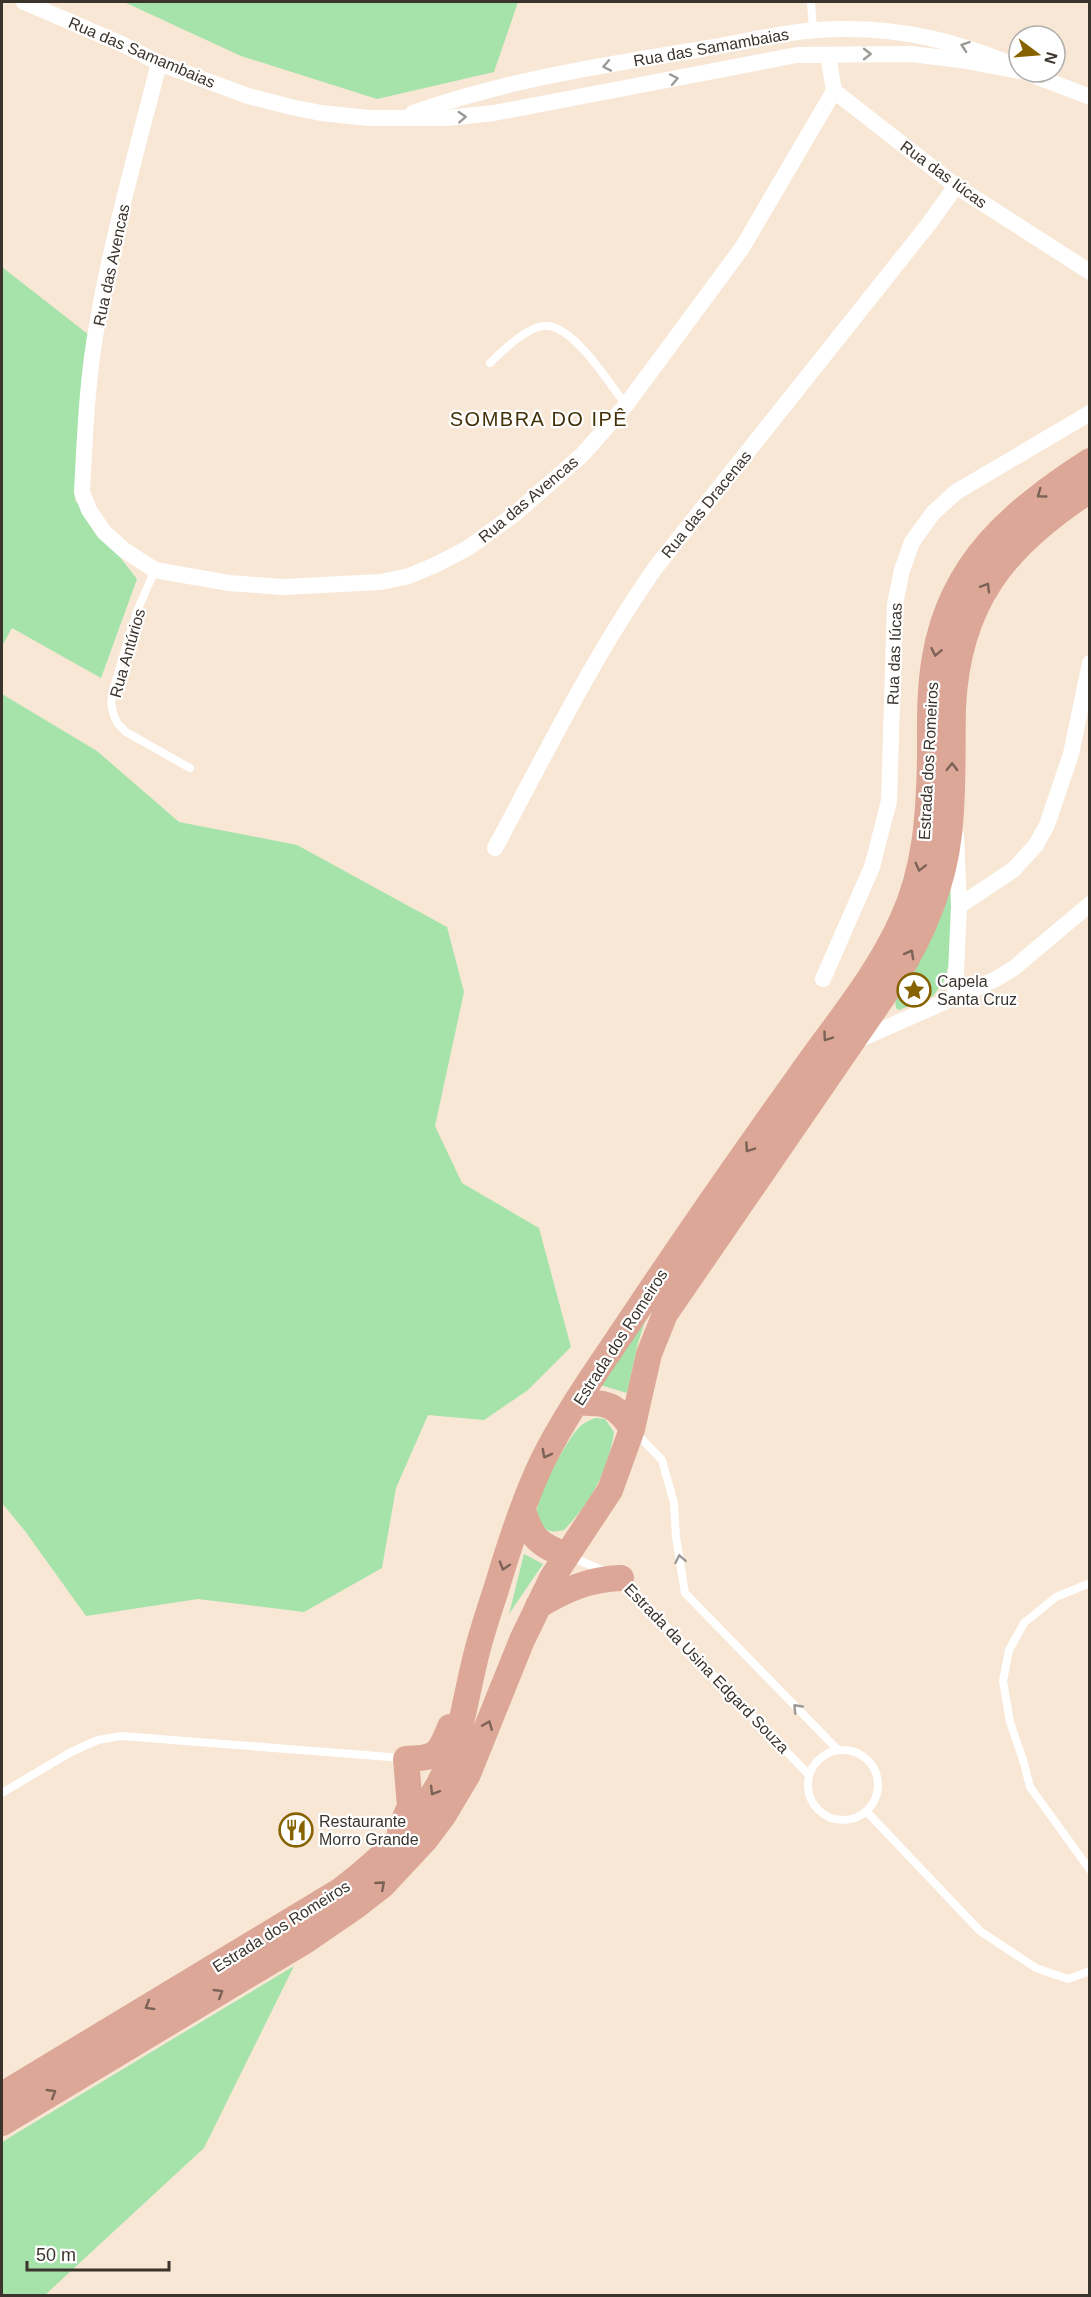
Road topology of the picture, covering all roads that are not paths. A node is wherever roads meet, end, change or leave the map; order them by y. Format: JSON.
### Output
{"nodes":[{"id":1,"x":24,"y":2,"type":"edge"},
{"id":2,"x":811,"y":2,"type":"edge"},
{"id":3,"x":813,"y":30,"type":"junction"},
{"id":4,"x":742,"y":42,"type":"junction"},
{"id":5,"x":828,"y":55,"type":"junction"},
{"id":6,"x":159,"y":63,"type":"junction"},
{"id":7,"x":747,"y":64,"type":"junction"},
{"id":8,"x":1007,"y":64,"type":"edge"},
{"id":9,"x":1007,"y":68,"type":"edge"},
{"id":10,"x":1056,"y":84,"type":"edge"},
{"id":11,"x":834,"y":91,"type":"junction"},
{"id":12,"x":1089,"y":97,"type":"edge"},
{"id":13,"x":403,"y":117,"type":"junction"},
{"id":14,"x":957,"y":186,"type":"junction"},
{"id":15,"x":1089,"y":272,"type":"edge"},
{"id":16,"x":490,"y":363,"type":"dead end"},
{"id":17,"x":626,"y":405,"type":"junction"},
{"id":18,"x":1089,"y":413,"type":"edge"},
{"id":19,"x":1089,"y":461,"type":"edge"},
{"id":20,"x":1089,"y":490,"type":"edge"},
{"id":21,"x":155,"y":570,"type":"junction"},
{"id":22,"x":1089,"y":663,"type":"edge"},
{"id":23,"x":190,"y":768,"type":"dead end"},
{"id":24,"x":952,"y":804,"type":"junction"},
{"id":25,"x":495,"y":848,"type":"dead end"},
{"id":26,"x":1089,"y":904,"type":"edge"},
{"id":27,"x":959,"y":906,"type":"junction"},
{"id":28,"x":823,"y":979,"type":"dead end"},
{"id":29,"x":955,"y":996,"type":"junction"},
{"id":30,"x":852,"y":1043,"type":"junction"},
{"id":31,"x":576,"y":1404,"type":"junction"},
{"id":32,"x":632,"y":1429,"type":"junction"},
{"id":33,"x":523,"y":1510,"type":"junction"},
{"id":34,"x":566,"y":1555,"type":"junction"},
{"id":35,"x":621,"y":1578,"type":"junction"},
{"id":36,"x":1089,"y":1583,"type":"edge"},
{"id":37,"x":538,"y":1606,"type":"junction"},
{"id":38,"x":475,"y":1656,"type":"junction"},
{"id":39,"x":838,"y":1750,"type":"junction"},
{"id":40,"x":406,"y":1759,"type":"junction"},
{"id":41,"x":809,"y":1775,"type":"junction"},
{"id":42,"x":2,"y":1793,"type":"edge"},
{"id":43,"x":867,"y":1812,"type":"junction"},
{"id":44,"x":391,"y":1848,"type":"junction"},
{"id":45,"x":1089,"y":1870,"type":"edge"},
{"id":46,"x":1089,"y":1971,"type":"edge"},
{"id":47,"x":2,"y":2095,"type":"edge"},
{"id":48,"x":2,"y":2123,"type":"edge"}],
"edges":[{"from":1,"to":6,"type":"street","name":"Rua das Samambaias"},
{"from":2,"to":3,"type":"lane"},
{"from":3,"to":4,"type":"street","name":"Rua das Samambaias"},
{"from":8,"to":3,"type":"street","name":"Rua das Samambaias","one_way":true},
{"from":4,"to":7,"type":"street"},
{"from":4,"to":13,"type":"street","name":"Rua das Samambaias","one_way":true},
{"from":5,"to":7,"type":"street","name":"Rua das Samambaias"},
{"from":5,"to":9,"type":"street","name":"Rua das Samambaias","one_way":true},
{"from":5,"to":11,"type":"street"},
{"from":6,"to":13,"type":"street","name":"Rua das Samambaias"},
{"from":6,"to":21,"type":"street","name":"Rua das Avencas"},
{"from":13,"to":7,"type":"street","name":"Rua das Samambaias","one_way":true},
{"from":10,"to":12,"type":"street"},
{"from":11,"to":14,"type":"street","name":"Rua das Iúcas"},
{"from":11,"to":17,"type":"street","name":"Rua das Avencas"},
{"from":14,"to":15,"type":"street","name":"Rua das Iúcas"},
{"from":14,"to":25,"type":"street","name":"Rua das Dracenas"},
{"from":16,"to":17,"type":"lane"},
{"from":17,"to":21,"type":"street","name":"Rua das Avencas"},
{"from":18,"to":28,"type":"street","name":"Rua das Iúcas"},
{"from":19,"to":31,"type":"main road","name":"Estrada dos Romeiros","one_way":true},
{"from":24,"to":20,"type":"main road","name":"Estrada dos Romeiros","one_way":true},
{"from":21,"to":23,"type":"lane","name":"Rua Antúrios"},
{"from":22,"to":27,"type":"street"},
{"from":24,"to":27,"type":"street"},
{"from":30,"to":24,"type":"main road","name":"Estrada dos Romeiros","one_way":true},
{"from":26,"to":29,"type":"street"},
{"from":27,"to":29,"type":"street"},
{"from":29,"to":30,"type":"street"},
{"from":30,"to":32,"type":"main road","name":"Estrada dos Romeiros"},
{"from":31,"to":32,"type":"main road"},
{"from":31,"to":33,"type":"main road","name":"Estrada dos Romeiros","one_way":true},
{"from":32,"to":34,"type":"main road","name":"Estrada dos Romeiros"},
{"from":39,"to":32,"type":"lane","one_way":true},
{"from":33,"to":34,"type":"main road"},
{"from":33,"to":38,"type":"main road","name":"Estrada dos Romeiros","one_way":true},
{"from":34,"to":35,"type":"lane","name":"Estrada da Usina Edgard Souza"},
{"from":34,"to":37,"type":"main road","name":"Estrada dos Romeiros"},
{"from":35,"to":37,"type":"main road"},
{"from":35,"to":41,"type":"lane","name":"Estrada da Usina Edgard Souza"},
{"from":36,"to":45,"type":"lane"},
{"from":48,"to":37,"type":"main road","name":"Estrada dos Romeiros","one_way":true},
{"from":38,"to":40,"type":"main road"},
{"from":38,"to":44,"type":"main road","name":"Estrada dos Romeiros","one_way":true},
{"from":39,"to":41,"type":"lane"},
{"from":39,"to":43,"type":"lane"},
{"from":40,"to":42,"type":"lane"},
{"from":40,"to":44,"type":"main road"},
{"from":41,"to":43,"type":"lane"},
{"from":43,"to":46,"type":"lane"},
{"from":44,"to":47,"type":"main road","name":"Estrada dos Romeiros","one_way":true}]}
